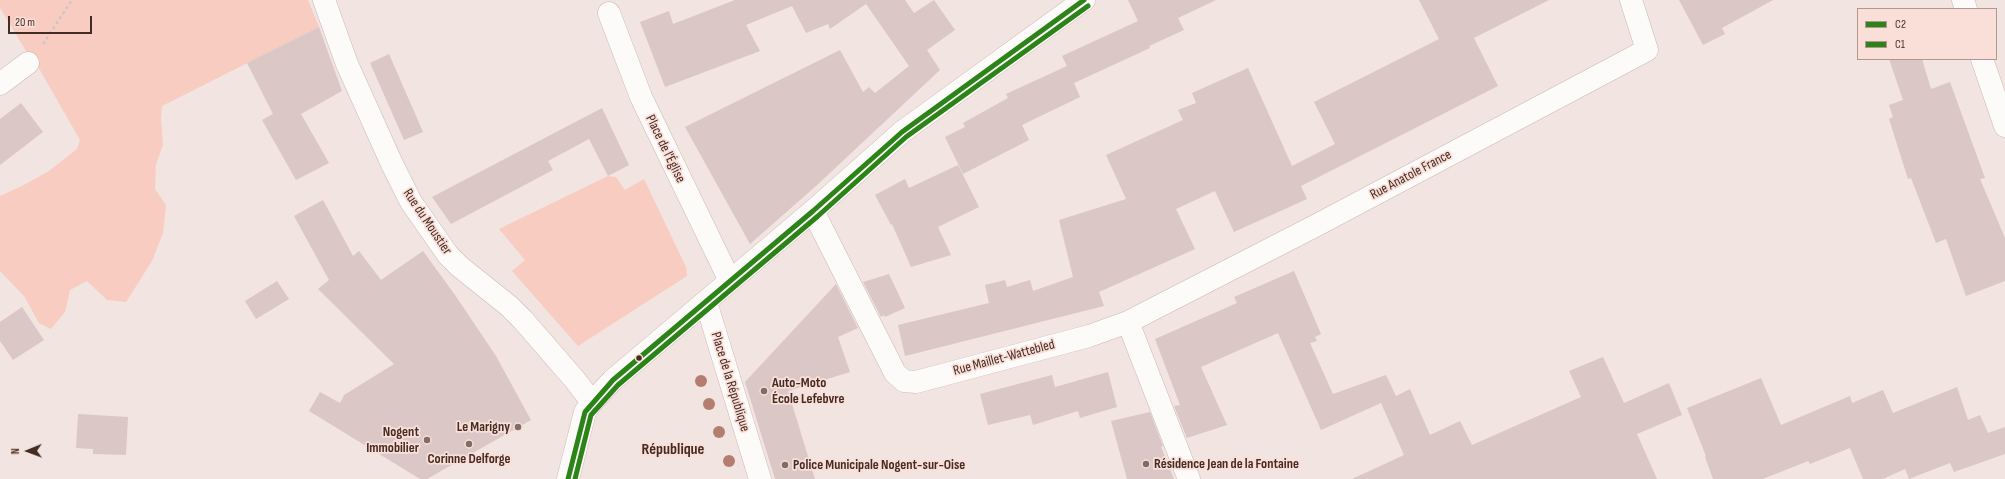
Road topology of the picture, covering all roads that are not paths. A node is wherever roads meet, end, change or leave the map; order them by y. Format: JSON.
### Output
{"nodes":[{"id":1,"x":324,"y":0,"type":"edge"},
{"id":2,"x":1084,"y":0,"type":"edge"},
{"id":3,"x":1631,"y":0,"type":"edge"},
{"id":4,"x":609,"y":12,"type":"dead end"},
{"id":5,"x":1982,"y":60,"type":"edge"},
{"id":6,"x":28,"y":63,"type":"road end"},
{"id":7,"x":0,"y":84,"type":"edge"},
{"id":8,"x":2005,"y":126,"type":"edge"},
{"id":9,"x":813,"y":211,"type":"junction"},
{"id":10,"x":730,"y":281,"type":"junction"},
{"id":11,"x":706,"y":302,"type":"junction"},
{"id":12,"x":1128,"y":322,"type":"junction"},
{"id":13,"x":592,"y":402,"type":"junction"},
{"id":14,"x":568,"y":479,"type":"edge"},
{"id":15,"x":760,"y":479,"type":"edge"},
{"id":16,"x":1188,"y":479,"type":"edge"}],
"edges":[{"from":1,"to":13,"type":"street","name":"Rue du Moustier"},
{"from":2,"to":9,"type":"street"},
{"from":3,"to":12,"type":"street","name":"Rue Anatole France"},
{"from":4,"to":10,"type":"street","name":"Place de l'Église"},
{"from":5,"to":8,"type":"street"},
{"from":6,"to":7,"type":"street"},
{"from":9,"to":10,"type":"street"},
{"from":9,"to":12,"type":"street","name":"Rue Maillet-Wattebled"},
{"from":10,"to":11,"type":"street"},
{"from":11,"to":13,"type":"street"},
{"from":11,"to":15,"type":"street","name":"Place de la République"},
{"from":12,"to":16,"type":"street"},
{"from":13,"to":14,"type":"street"}]}
